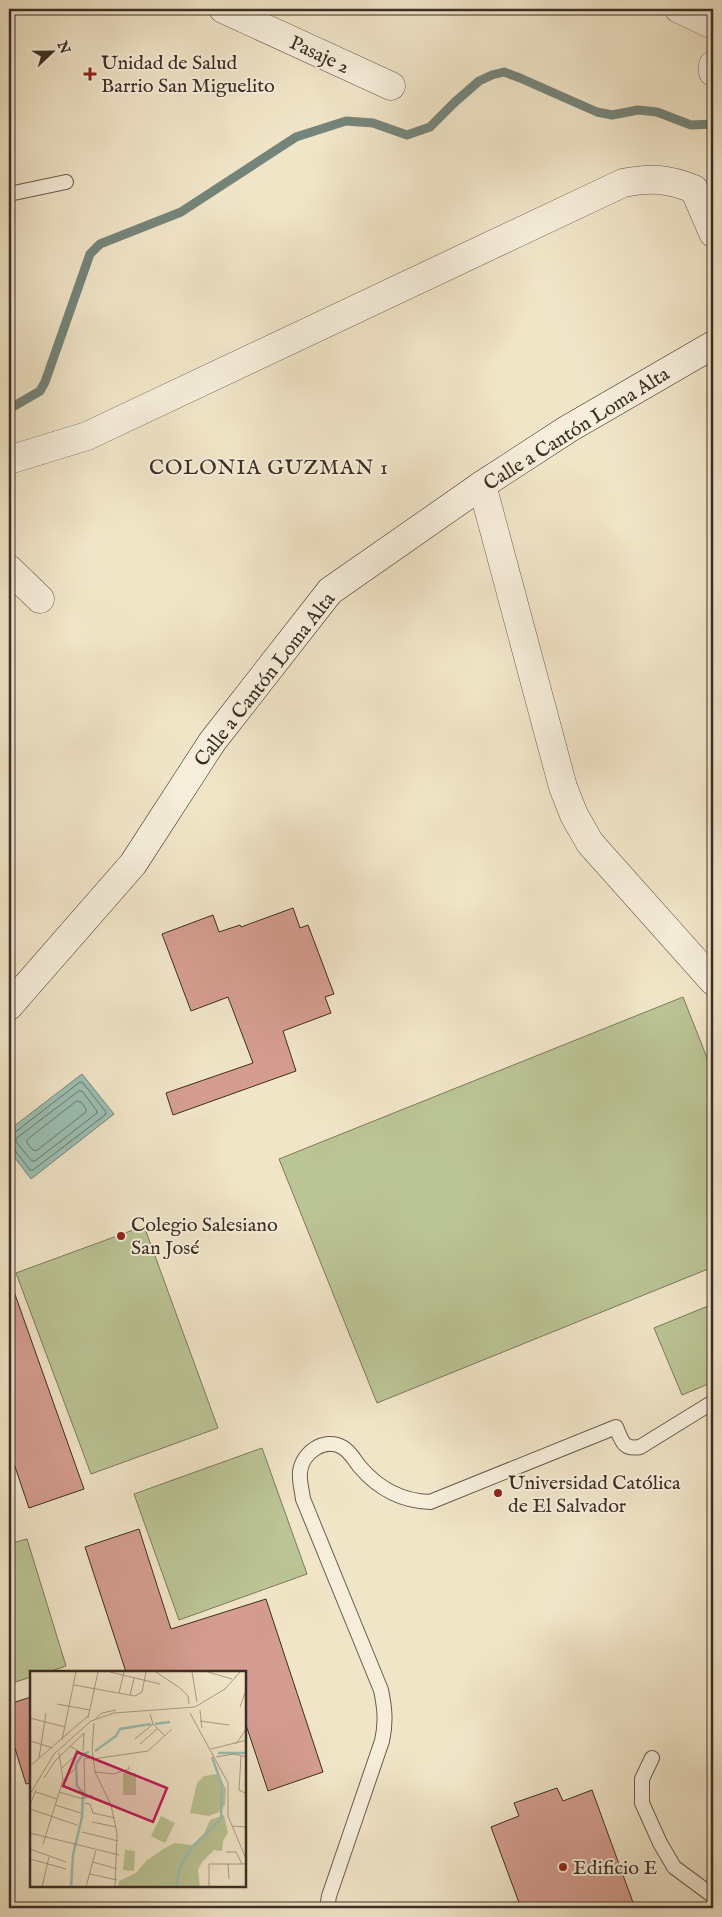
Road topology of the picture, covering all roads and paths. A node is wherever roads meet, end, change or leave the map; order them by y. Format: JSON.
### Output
{"nodes":[{"id":1,"x":223,"y":9,"type":"edge"},
{"id":2,"x":679,"y":9,"type":"edge"},
{"id":3,"x":713,"y":25,"type":"edge"},
{"id":4,"x":713,"y":65,"type":"edge"},
{"id":5,"x":713,"y":72,"type":"edge"},
{"id":6,"x":391,"y":86,"type":"dead end"},
{"id":7,"x":66,"y":182,"type":"dead end"},
{"id":8,"x":9,"y":194,"type":"edge"},
{"id":9,"x":713,"y":233,"type":"edge"},
{"id":10,"x":710,"y":354,"type":"edge"},
{"id":11,"x":9,"y":460,"type":"edge"},
{"id":12,"x":482,"y":485,"type":"junction"},
{"id":13,"x":9,"y":570,"type":"edge"},
{"id":14,"x":40,"y":599,"type":"dead end"},
{"id":15,"x":713,"y":981,"type":"edge"},
{"id":16,"x":9,"y":1006,"type":"edge"},
{"id":17,"x":713,"y":1402,"type":"edge"},
{"id":18,"x":652,"y":1758,"type":"dead end"},
{"id":19,"x":713,"y":1896,"type":"edge"},
{"id":20,"x":327,"y":1908,"type":"edge"}],
"edges":[{"from":1,"to":6,"type":"street","name":"Pasaje 2"},
{"from":2,"to":3,"type":"street"},
{"from":4,"to":5,"type":"street"},
{"from":7,"to":8,"type":"lane"},
{"from":9,"to":11,"type":"street"},
{"from":10,"to":12,"type":"street","name":"Calle a Cantón Loma Alta"},
{"from":12,"to":15,"type":"street"},
{"from":12,"to":16,"type":"street","name":"Calle a Cantón Loma Alta"},
{"from":13,"to":14,"type":"street"},
{"from":17,"to":20,"type":"lane"},
{"from":18,"to":19,"type":"lane"}]}
